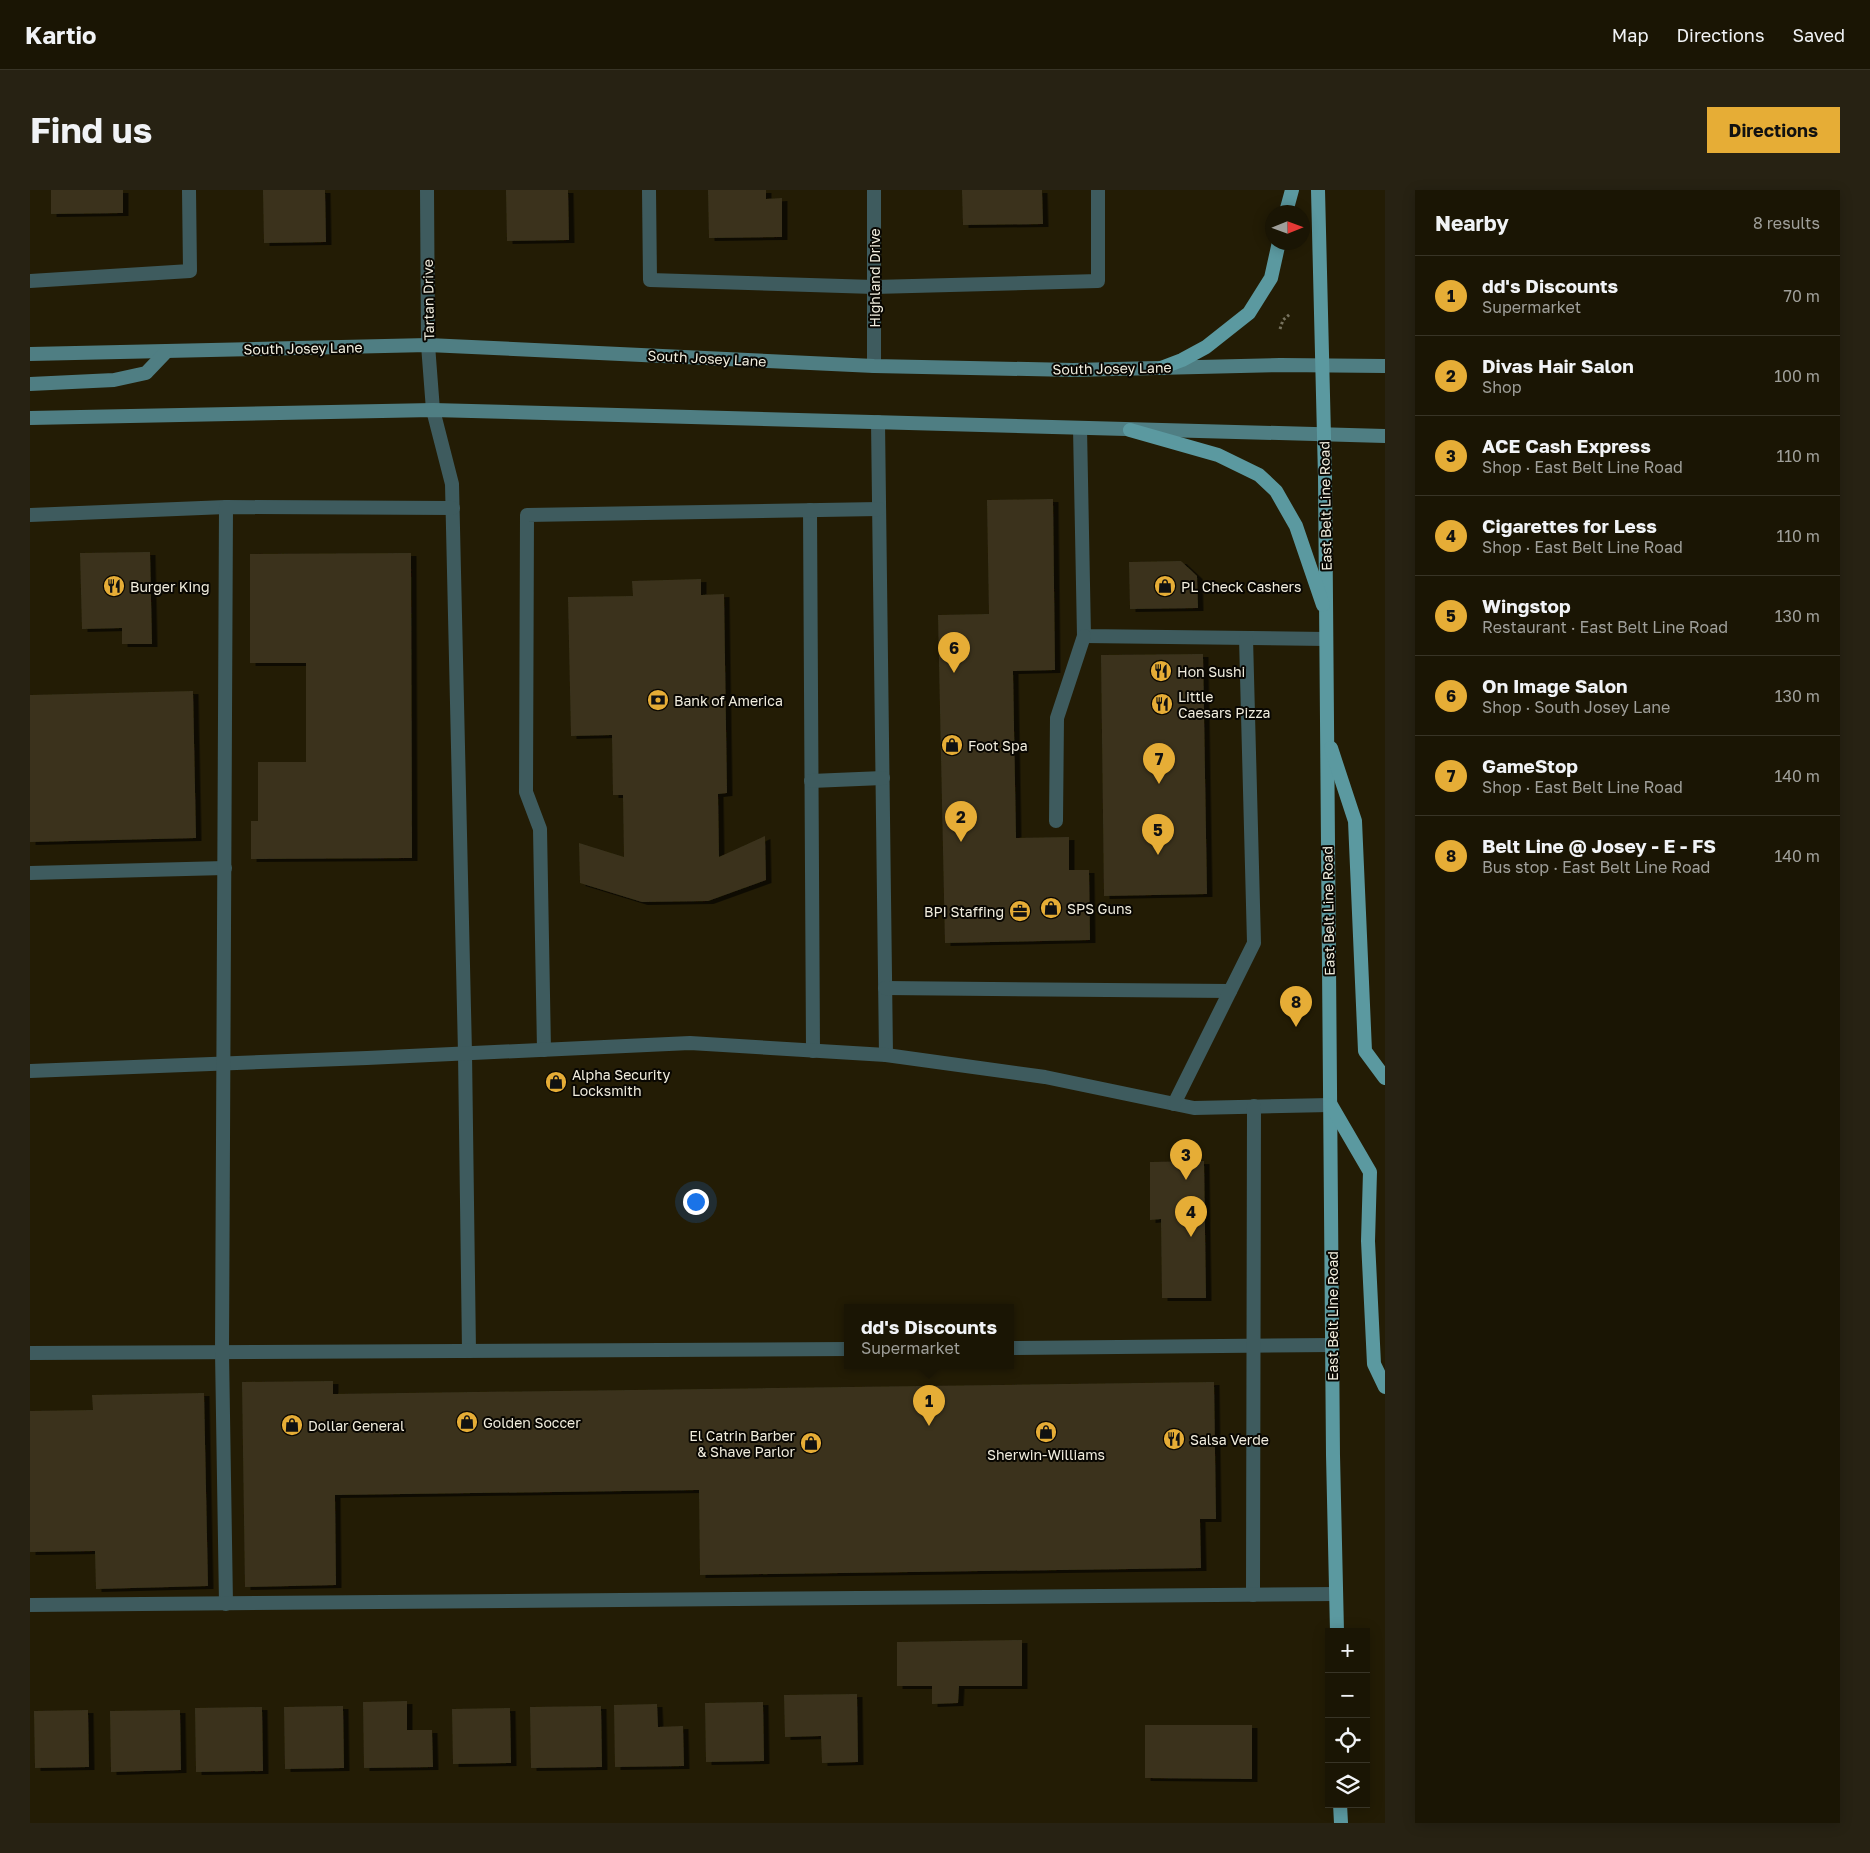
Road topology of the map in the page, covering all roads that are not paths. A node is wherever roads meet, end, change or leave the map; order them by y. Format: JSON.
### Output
{"nodes":[{"id":1,"x":189,"y":190,"type":"edge"},
{"id":2,"x":427,"y":190,"type":"edge"},
{"id":3,"x":649,"y":190,"type":"edge"},
{"id":4,"x":874,"y":190,"type":"edge"},
{"id":5,"x":1098,"y":190,"type":"edge"},
{"id":6,"x":1292,"y":190,"type":"edge"},
{"id":7,"x":1318,"y":190,"type":"edge"},
{"id":8,"x":1288,"y":205,"type":"edge"},
{"id":9,"x":1277,"y":250,"type":"edge"},
{"id":10,"x":30,"y":281,"type":"edge"},
{"id":11,"x":874,"y":287,"type":"junction"},
{"id":12,"x":428,"y":345,"type":"junction"},
{"id":13,"x":167,"y":351,"type":"junction"},
{"id":14,"x":30,"y":354,"type":"edge"},
{"id":15,"x":1323,"y":365,"type":"junction"},
{"id":16,"x":874,"y":366,"type":"junction"},
{"id":17,"x":1385,"y":366,"type":"edge"},
{"id":18,"x":1161,"y":368,"type":"junction"},
{"id":19,"x":30,"y":384,"type":"edge"},
{"id":20,"x":433,"y":410,"type":"junction"},
{"id":21,"x":30,"y":418,"type":"edge"},
{"id":22,"x":878,"y":422,"type":"junction"},
{"id":23,"x":1080,"y":428,"type":"junction"},
{"id":24,"x":1130,"y":430,"type":"junction"},
{"id":25,"x":1324,"y":435,"type":"junction"},
{"id":26,"x":1385,"y":436,"type":"edge"},
{"id":27,"x":226,"y":507,"type":"junction"},
{"id":28,"x":453,"y":508,"type":"junction"},
{"id":29,"x":879,"y":509,"type":"junction"},
{"id":30,"x":810,"y":510,"type":"junction"},
{"id":31,"x":30,"y":515,"type":"edge"},
{"id":32,"x":1326,"y":613,"type":"junction"},
{"id":33,"x":1084,"y":636,"type":"junction"},
{"id":34,"x":1246,"y":638,"type":"junction"},
{"id":35,"x":1326,"y":639,"type":"junction"},
{"id":36,"x":1327,"y":736,"type":"junction"},
{"id":37,"x":882,"y":778,"type":"junction"},
{"id":38,"x":811,"y":781,"type":"junction"},
{"id":39,"x":1056,"y":821,"type":"dead end"},
{"id":40,"x":225,"y":868,"type":"junction"},
{"id":41,"x":30,"y":873,"type":"edge"},
{"id":42,"x":885,"y":988,"type":"junction"},
{"id":43,"x":1230,"y":991,"type":"junction"},
{"id":44,"x":544,"y":1050,"type":"junction"},
{"id":45,"x":813,"y":1051,"type":"junction"},
{"id":46,"x":465,"y":1053,"type":"junction"},
{"id":47,"x":886,"y":1055,"type":"junction"},
{"id":48,"x":224,"y":1063,"type":"junction"},
{"id":49,"x":30,"y":1071,"type":"edge"},
{"id":50,"x":1385,"y":1078,"type":"edge"},
{"id":51,"x":1174,"y":1104,"type":"junction"},
{"id":52,"x":1330,"y":1105,"type":"junction"},
{"id":53,"x":1254,"y":1106,"type":"junction"},
{"id":54,"x":1254,"y":1345,"type":"junction"},
{"id":55,"x":1332,"y":1345,"type":"junction"},
{"id":56,"x":1014,"y":1348,"type":"edge"},
{"id":57,"x":844,"y":1349,"type":"edge"},
{"id":58,"x":469,"y":1351,"type":"junction"},
{"id":59,"x":222,"y":1352,"type":"junction"},
{"id":60,"x":30,"y":1353,"type":"edge"},
{"id":61,"x":1385,"y":1387,"type":"edge"},
{"id":62,"x":1336,"y":1594,"type":"junction"},
{"id":63,"x":1253,"y":1595,"type":"junction"},
{"id":64,"x":226,"y":1604,"type":"junction"},
{"id":65,"x":30,"y":1605,"type":"edge"},
{"id":66,"x":1337,"y":1628,"type":"edge"},
{"id":67,"x":1340,"y":1808,"type":"edge"},
{"id":68,"x":1341,"y":1823,"type":"edge"}],
"edges":[{"from":1,"to":10,"type":"street"},
{"from":2,"to":12,"type":"street","name":"Tartan Drive"},
{"from":3,"to":11,"type":"street"},
{"from":4,"to":11,"type":"street","name":"Highland Drive"},
{"from":5,"to":11,"type":"street"},
{"from":6,"to":8,"type":"main road"},
{"from":7,"to":15,"type":"main road","name":"East Belt Line Road"},
{"from":9,"to":18,"type":"main road"},
{"from":11,"to":16,"type":"street","name":"Highland Drive"},
{"from":12,"to":13,"type":"main road","name":"South Josey Lane"},
{"from":12,"to":16,"type":"main road","name":"South Josey Lane"},
{"from":12,"to":20,"type":"street","name":"Tartan Drive"},
{"from":13,"to":14,"type":"main road","name":"South Josey Lane"},
{"from":13,"to":19,"type":"main road"},
{"from":15,"to":17,"type":"main road","name":"South Josey Lane"},
{"from":15,"to":18,"type":"main road","name":"South Josey Lane"},
{"from":15,"to":25,"type":"main road","name":"East Belt Line Road"},
{"from":16,"to":18,"type":"main road","name":"South Josey Lane"},
{"from":20,"to":21,"type":"main road"},
{"from":20,"to":22,"type":"main road"},
{"from":20,"to":28,"type":"street","name":"Tartan Drive"},
{"from":22,"to":23,"type":"main road"},
{"from":22,"to":29,"type":"street"},
{"from":23,"to":24,"type":"main road"},
{"from":23,"to":33,"type":"street"},
{"from":24,"to":25,"type":"main road"},
{"from":24,"to":32,"type":"main road"},
{"from":25,"to":26,"type":"main road"},
{"from":25,"to":32,"type":"main road","name":"East Belt Line Road"},
{"from":27,"to":28,"type":"street"},
{"from":27,"to":31,"type":"street"},
{"from":27,"to":40,"type":"street"},
{"from":28,"to":46,"type":"street","name":"Tartan Drive"},
{"from":29,"to":30,"type":"street"},
{"from":29,"to":37,"type":"street"},
{"from":30,"to":38,"type":"street"},
{"from":30,"to":44,"type":"street"},
{"from":32,"to":35,"type":"main road","name":"East Belt Line Road"},
{"from":33,"to":34,"type":"street"},
{"from":33,"to":39,"type":"street"},
{"from":34,"to":35,"type":"street"},
{"from":34,"to":43,"type":"street"},
{"from":35,"to":36,"type":"main road","name":"East Belt Line Road"},
{"from":36,"to":50,"type":"main road"},
{"from":36,"to":52,"type":"main road","name":"East Belt Line Road"},
{"from":37,"to":38,"type":"street"},
{"from":37,"to":42,"type":"street"},
{"from":38,"to":45,"type":"street"},
{"from":40,"to":41,"type":"street"},
{"from":40,"to":48,"type":"street"},
{"from":42,"to":43,"type":"street"},
{"from":42,"to":47,"type":"street"},
{"from":43,"to":51,"type":"street"},
{"from":44,"to":45,"type":"street"},
{"from":44,"to":46,"type":"street"},
{"from":45,"to":47,"type":"street"},
{"from":46,"to":48,"type":"street"},
{"from":46,"to":58,"type":"street","name":"Tartan Drive"},
{"from":47,"to":51,"type":"street"},
{"from":48,"to":49,"type":"street"},
{"from":48,"to":59,"type":"street"},
{"from":51,"to":53,"type":"street"},
{"from":52,"to":53,"type":"street"},
{"from":52,"to":55,"type":"main road","name":"East Belt Line Road"},
{"from":52,"to":61,"type":"main road"},
{"from":53,"to":54,"type":"street"},
{"from":54,"to":55,"type":"street"},
{"from":54,"to":56,"type":"street"},
{"from":54,"to":63,"type":"street"},
{"from":55,"to":62,"type":"main road","name":"East Belt Line Road"},
{"from":57,"to":58,"type":"street"},
{"from":58,"to":59,"type":"street"},
{"from":59,"to":60,"type":"street"},
{"from":59,"to":64,"type":"street"},
{"from":62,"to":63,"type":"street"},
{"from":62,"to":66,"type":"main road","name":"East Belt Line Road"},
{"from":63,"to":64,"type":"street"},
{"from":64,"to":65,"type":"street"},
{"from":67,"to":68,"type":"main road"}]}
